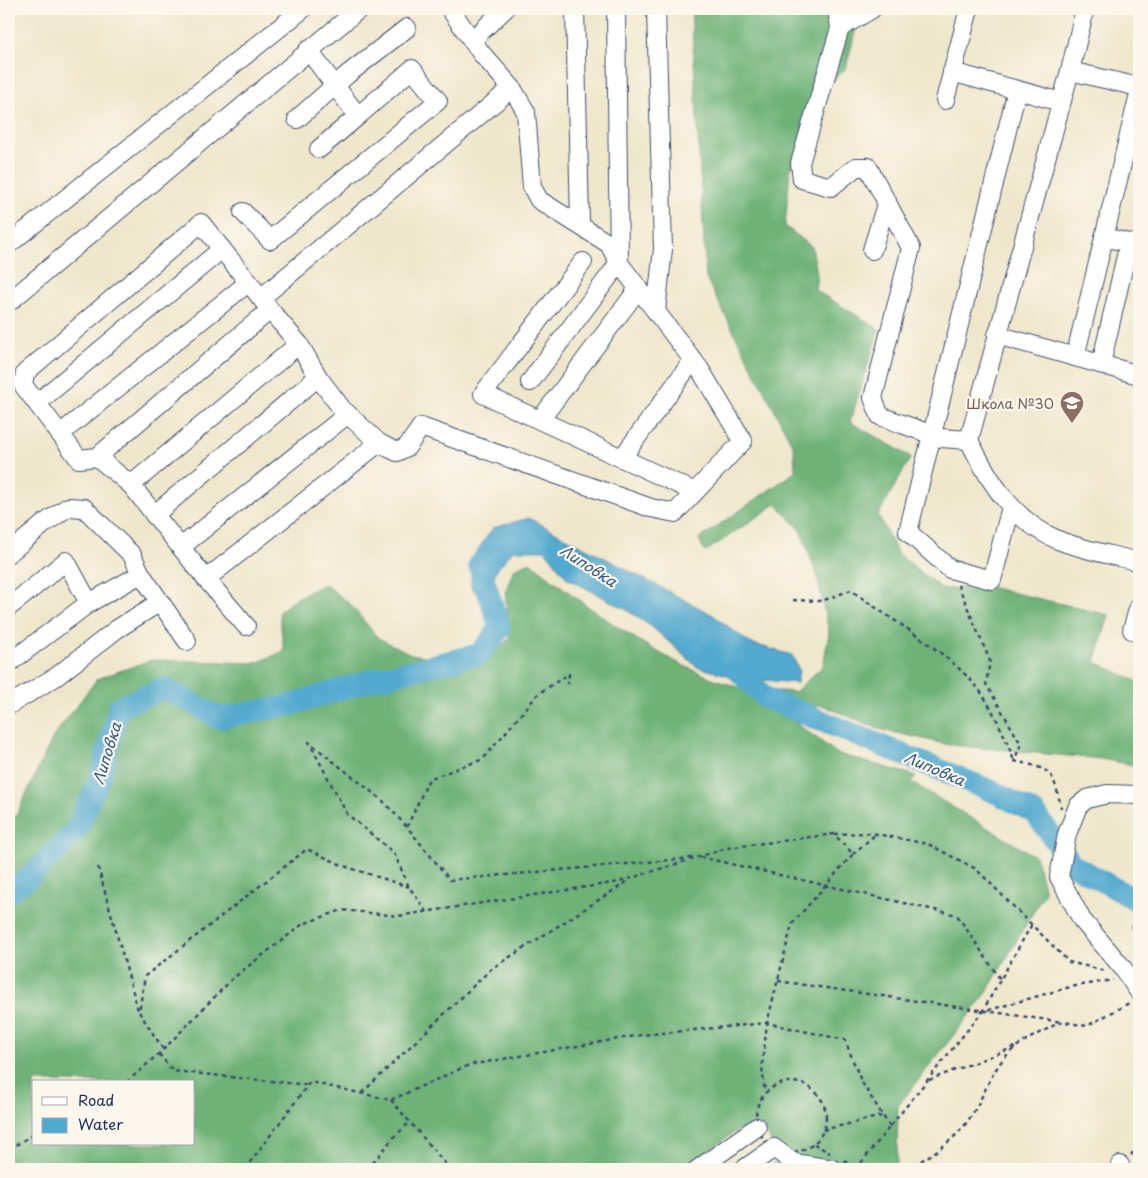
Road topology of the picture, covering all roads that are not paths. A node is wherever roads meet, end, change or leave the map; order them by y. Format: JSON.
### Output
{"nodes":[{"id":1,"x":303,"y":9,"type":"edge"},
{"id":2,"x":359,"y":9,"type":"edge"},
{"id":3,"x":450,"y":9,"type":"edge"},
{"id":4,"x":505,"y":9,"type":"edge"},
{"id":5,"x":576,"y":9,"type":"edge"},
{"id":6,"x":616,"y":9,"type":"edge"},
{"id":7,"x":656,"y":9,"type":"edge"},
{"id":8,"x":837,"y":9,"type":"edge"},
{"id":9,"x":872,"y":9,"type":"edge"},
{"id":10,"x":969,"y":9,"type":"edge"},
{"id":11,"x":1086,"y":9,"type":"edge"},
{"id":12,"x":407,"y":28,"type":"dead end"},
{"id":13,"x":840,"y":28,"type":"junction"},
{"id":14,"x":472,"y":40,"type":"junction"},
{"id":15,"x":308,"y":50,"type":"junction"},
{"id":16,"x":1070,"y":70,"type":"junction"},
{"id":17,"x":952,"y":72,"type":"junction"},
{"id":18,"x":336,"y":86,"type":"junction"},
{"id":19,"x":1139,"y":87,"type":"edge"},
{"id":20,"x":512,"y":88,"type":"junction"},
{"id":21,"x":1017,"y":90,"type":"junction"},
{"id":22,"x":1139,"y":94,"type":"edge"},
{"id":23,"x":945,"y":100,"type":"dead end"},
{"id":24,"x":1061,"y":102,"type":"junction"},
{"id":25,"x":358,"y":116,"type":"junction"},
{"id":26,"x":297,"y":119,"type":"dead end"},
{"id":27,"x":320,"y":149,"type":"dead end"},
{"id":28,"x":887,"y":201,"type":"junction"},
{"id":29,"x":243,"y":212,"type":"dead end"},
{"id":30,"x":580,"y":222,"type":"dead end"},
{"id":31,"x":1104,"y":237,"type":"junction"},
{"id":32,"x":9,"y":244,"type":"edge"},
{"id":33,"x":222,"y":249,"type":"junction"},
{"id":34,"x":872,"y":250,"type":"dead end"},
{"id":35,"x":583,"y":262,"type":"dead end"},
{"id":36,"x":619,"y":263,"type":"junction"},
{"id":37,"x":248,"y":282,"type":"junction"},
{"id":38,"x":639,"y":288,"type":"junction"},
{"id":39,"x":9,"y":302,"type":"edge"},
{"id":40,"x":266,"y":304,"type":"junction"},
{"id":41,"x":656,"y":311,"type":"junction"},
{"id":42,"x":997,"y":335,"type":"junction"},
{"id":43,"x":299,"y":344,"type":"junction"},
{"id":44,"x":1075,"y":357,"type":"junction"},
{"id":45,"x":693,"y":360,"type":"junction"},
{"id":46,"x":1101,"y":364,"type":"junction"},
{"id":47,"x":1139,"y":375,"type":"edge"},
{"id":48,"x":318,"y":377,"type":"junction"},
{"id":49,"x":530,"y":382,"type":"dead end"},
{"id":50,"x":37,"y":403,"type":"junction"},
{"id":51,"x":348,"y":414,"type":"junction"},
{"id":52,"x":540,"y":420,"type":"junction"},
{"id":53,"x":60,"y":434,"type":"junction"},
{"id":54,"x":932,"y":435,"type":"junction"},
{"id":55,"x":969,"y":440,"type":"junction"},
{"id":56,"x":379,"y":443,"type":"junction"},
{"id":57,"x":98,"y":457,"type":"junction"},
{"id":58,"x":622,"y":458,"type":"junction"},
{"id":59,"x":131,"y":485,"type":"junction"},
{"id":60,"x":695,"y":492,"type":"junction"},
{"id":61,"x":1011,"y":508,"type":"junction"},
{"id":62,"x":154,"y":515,"type":"junction"},
{"id":63,"x":181,"y":548,"type":"junction"},
{"id":64,"x":9,"y":553,"type":"edge"},
{"id":65,"x":1139,"y":562,"type":"edge"},
{"id":66,"x":141,"y":574,"type":"junction"},
{"id":67,"x":206,"y":579,"type":"junction"},
{"id":68,"x":160,"y":602,"type":"junction"},
{"id":69,"x":89,"y":603,"type":"junction"},
{"id":70,"x":1139,"y":606,"type":"edge"},
{"id":71,"x":9,"y":607,"type":"edge"},
{"id":72,"x":246,"y":626,"type":"dead end"},
{"id":73,"x":1132,"y":630,"type":"dead end"},
{"id":74,"x":187,"y":641,"type":"dead end"},
{"id":75,"x":9,"y":662,"type":"edge"},
{"id":76,"x":9,"y":705,"type":"edge"},
{"id":77,"x":1139,"y":796,"type":"edge"},
{"id":78,"x":1136,"y":997,"type":"edge"},
{"id":79,"x":757,"y":1128,"type":"dead end"},
{"id":80,"x":698,"y":1169,"type":"edge"},
{"id":81,"x":744,"y":1169,"type":"edge"},
{"id":82,"x":832,"y":1169,"type":"edge"}],
"edges":[{"from":1,"to":32,"type":"street"},
{"from":2,"to":15,"type":"street"},
{"from":3,"to":14,"type":"street"},
{"from":4,"to":14,"type":"street"},
{"from":5,"to":30,"type":"street"},
{"from":6,"to":36,"type":"street"},
{"from":7,"to":41,"type":"street"},
{"from":8,"to":13,"type":"street"},
{"from":9,"to":13,"type":"street"},
{"from":10,"to":17,"type":"street"},
{"from":11,"to":16,"type":"street"},
{"from":12,"to":18,"type":"street"},
{"from":13,"to":28,"type":"street"},
{"from":14,"to":20,"type":"street"},
{"from":15,"to":18,"type":"street"},
{"from":15,"to":39,"type":"street"},
{"from":16,"to":19,"type":"street"},
{"from":16,"to":24,"type":"street"},
{"from":17,"to":21,"type":"street"},
{"from":17,"to":23,"type":"street"},
{"from":18,"to":25,"type":"street"},
{"from":18,"to":26,"type":"street"},
{"from":20,"to":36,"type":"street"},
{"from":20,"to":40,"type":"street"},
{"from":21,"to":24,"type":"street"},
{"from":21,"to":54,"type":"street"},
{"from":22,"to":31,"type":"street"},
{"from":24,"to":42,"type":"street"},
{"from":25,"to":27,"type":"street"},
{"from":25,"to":29,"type":"street"},
{"from":28,"to":34,"type":"street"},
{"from":28,"to":54,"type":"street"},
{"from":31,"to":44,"type":"street"},
{"from":31,"to":46,"type":"street"},
{"from":33,"to":37,"type":"street"},
{"from":33,"to":50,"type":"street"},
{"from":33,"to":50,"type":"street"},
{"from":35,"to":52,"type":"street"},
{"from":36,"to":38,"type":"street"},
{"from":36,"to":49,"type":"street"},
{"from":37,"to":40,"type":"street"},
{"from":37,"to":53,"type":"street"},
{"from":38,"to":41,"type":"street"},
{"from":38,"to":52,"type":"street"},
{"from":40,"to":43,"type":"street"},
{"from":40,"to":57,"type":"street"},
{"from":41,"to":45,"type":"street"},
{"from":42,"to":44,"type":"street"},
{"from":42,"to":55,"type":"street"},
{"from":43,"to":48,"type":"street"},
{"from":43,"to":59,"type":"street"},
{"from":44,"to":46,"type":"street"},
{"from":45,"to":58,"type":"street"},
{"from":45,"to":60,"type":"street"},
{"from":46,"to":47,"type":"street"},
{"from":48,"to":51,"type":"street"},
{"from":48,"to":62,"type":"street"},
{"from":50,"to":53,"type":"street"},
{"from":51,"to":56,"type":"street"},
{"from":51,"to":63,"type":"street"},
{"from":52,"to":58,"type":"street"},
{"from":53,"to":57,"type":"street"},
{"from":54,"to":55,"type":"street"},
{"from":54,"to":61,"type":"street"},
{"from":55,"to":61,"type":"street"},
{"from":56,"to":60,"type":"street"},
{"from":56,"to":67,"type":"street"},
{"from":57,"to":59,"type":"street"},
{"from":58,"to":60,"type":"street"},
{"from":59,"to":62,"type":"street"},
{"from":61,"to":65,"type":"street"},
{"from":62,"to":63,"type":"street"},
{"from":63,"to":67,"type":"street"},
{"from":64,"to":66,"type":"street"},
{"from":66,"to":68,"type":"street"},
{"from":66,"to":69,"type":"street"},
{"from":67,"to":72,"type":"street"},
{"from":68,"to":74,"type":"street"},
{"from":68,"to":76,"type":"street"},
{"from":69,"to":71,"type":"street"},
{"from":69,"to":75,"type":"street"},
{"from":70,"to":73,"type":"street"},
{"from":77,"to":78,"type":"street"},
{"from":79,"to":80,"type":"street"},
{"from":81,"to":82,"type":"street"}]}
